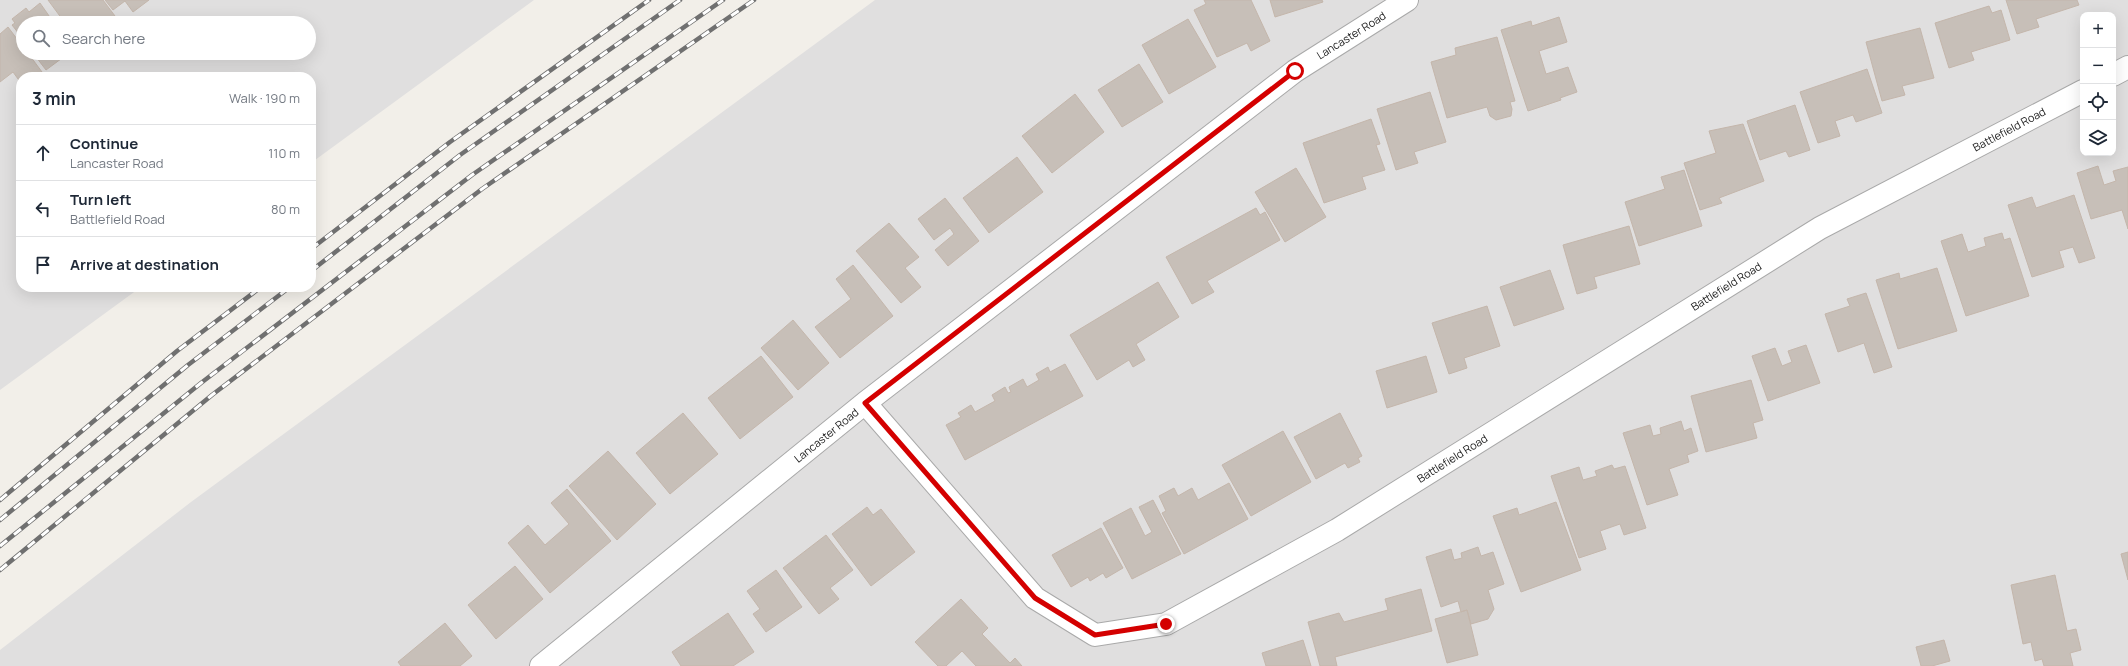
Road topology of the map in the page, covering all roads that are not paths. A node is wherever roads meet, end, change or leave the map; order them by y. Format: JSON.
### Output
{"nodes":[{"id":1,"x":1408,"y":0,"type":"edge"},
{"id":2,"x":2128,"y":67,"type":"edge"},
{"id":3,"x":2116,"y":73,"type":"edge"},
{"id":4,"x":2080,"y":93,"type":"edge"},
{"id":5,"x":865,"y":403,"type":"junction"},
{"id":6,"x":541,"y":666,"type":"edge"}],
"edges":[{"from":1,"to":5,"type":"street","name":"Lancaster Road"},
{"from":2,"to":3,"type":"street"},
{"from":4,"to":5,"type":"street","name":"Battlefield Road"},
{"from":5,"to":6,"type":"street","name":"Lancaster Road"}]}
